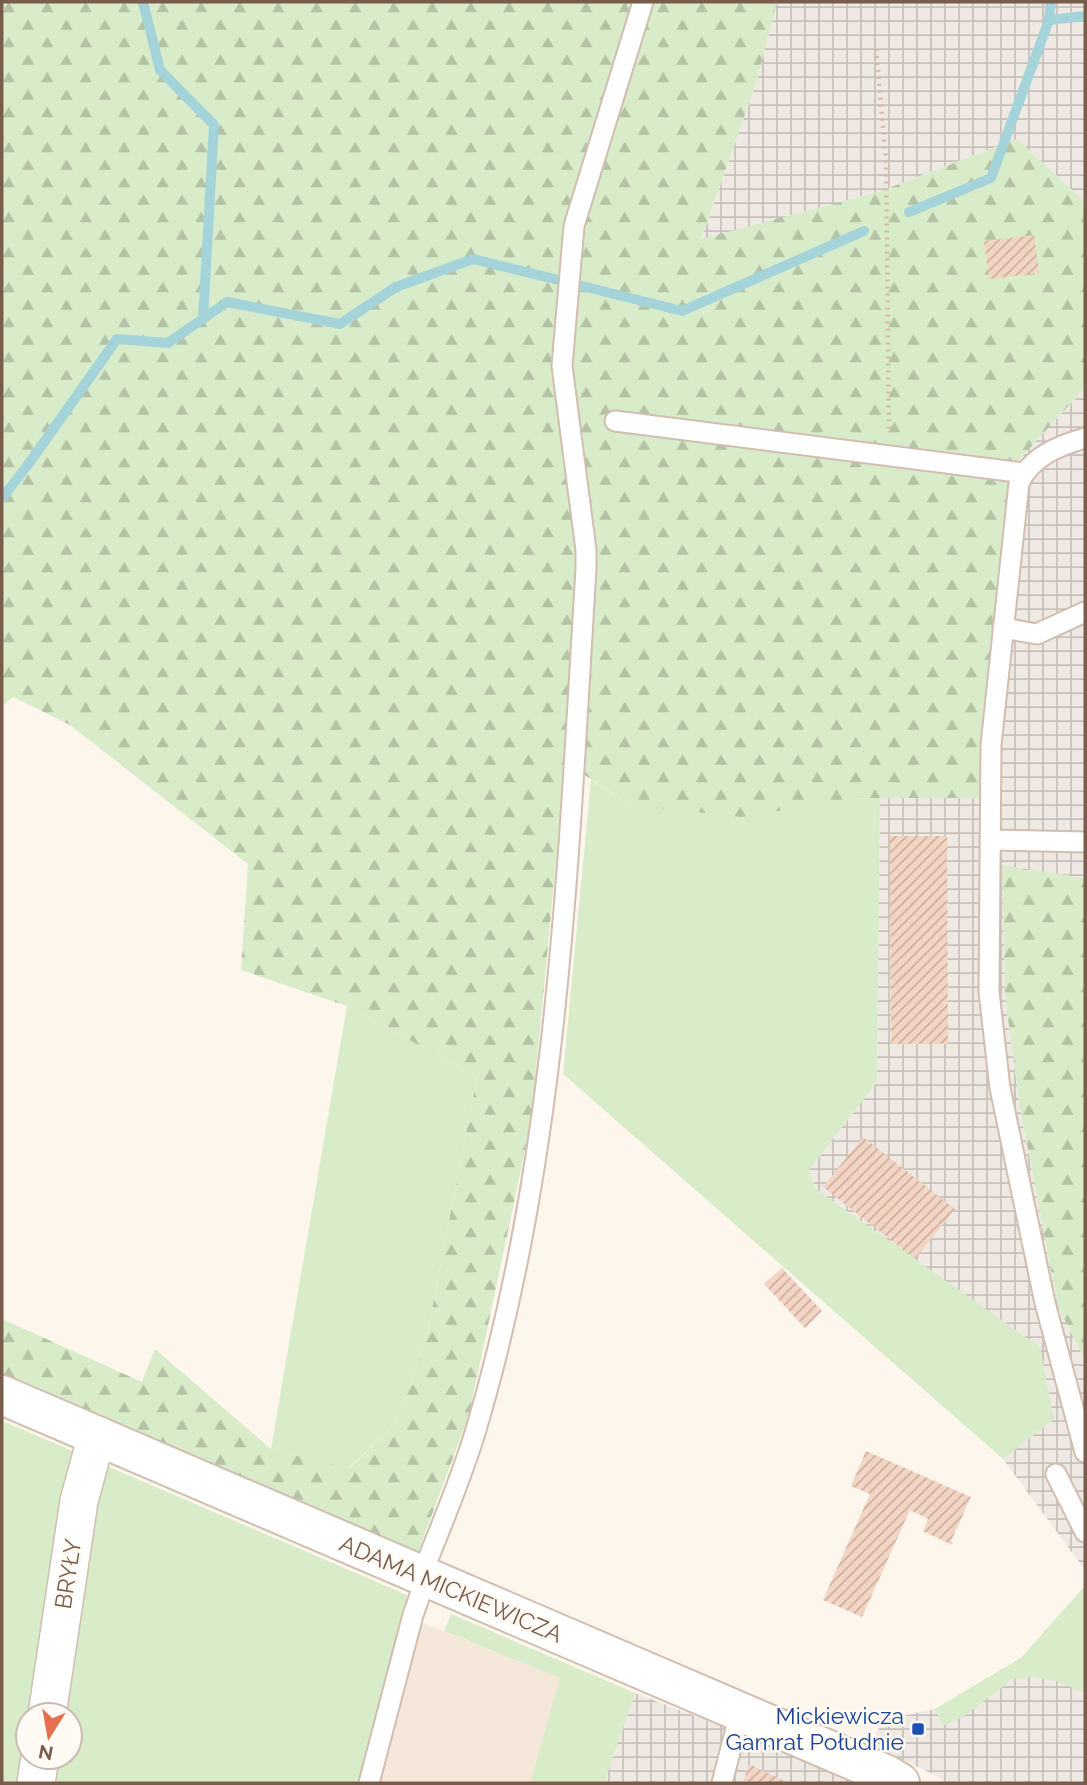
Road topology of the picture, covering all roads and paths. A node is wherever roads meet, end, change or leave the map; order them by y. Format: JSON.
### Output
{"nodes":[{"id":1,"x":643,"y":2,"type":"edge"},
{"id":2,"x":876,"y":49,"type":"dead end"},
{"id":3,"x":615,"y":421,"type":"dead end"},
{"id":4,"x":1085,"y":438,"type":"edge"},
{"id":5,"x":890,"y":456,"type":"junction"},
{"id":6,"x":1024,"y":472,"type":"junction"},
{"id":7,"x":1085,"y":612,"type":"edge"},
{"id":8,"x":1003,"y":628,"type":"junction"},
{"id":9,"x":990,"y":840,"type":"junction"},
{"id":10,"x":1085,"y":842,"type":"edge"},
{"id":11,"x":2,"y":1395,"type":"edge"},
{"id":12,"x":97,"y":1435,"type":"junction"},
{"id":13,"x":1085,"y":1452,"type":"edge"},
{"id":14,"x":1056,"y":1474,"type":"dead end"},
{"id":15,"x":1085,"y":1532,"type":"edge"},
{"id":16,"x":424,"y":1577,"type":"junction"},
{"id":17,"x":49,"y":1701,"type":"edge"},
{"id":18,"x":740,"y":1713,"type":"junction"},
{"id":19,"x":369,"y":1783,"type":"edge"},
{"id":20,"x":722,"y":1783,"type":"edge"},
{"id":21,"x":900,"y":1783,"type":"edge"}],
"edges":[{"from":1,"to":16,"type":"lane"},
{"from":2,"to":5,"type":"path"},
{"from":3,"to":5,"type":"lane"},
{"from":4,"to":6,"type":"lane"},
{"from":5,"to":6,"type":"lane"},
{"from":6,"to":8,"type":"lane"},
{"from":7,"to":8,"type":"lane"},
{"from":8,"to":9,"type":"lane"},
{"from":9,"to":10,"type":"lane"},
{"from":9,"to":13,"type":"lane"},
{"from":11,"to":12,"type":"street","name":"ADAMA MICKIEWICZA"},
{"from":12,"to":16,"type":"street","name":"ADAMA MICKIEWICZA"},
{"from":12,"to":17,"type":"street","name":"BRYŁY"},
{"from":14,"to":15,"type":"lane"},
{"from":16,"to":18,"type":"street","name":"ADAMA MICKIEWICZA"},
{"from":16,"to":19,"type":"lane"},
{"from":18,"to":20,"type":"lane"},
{"from":18,"to":21,"type":"street","name":"ADAMA MICKIEWICZA"}]}
